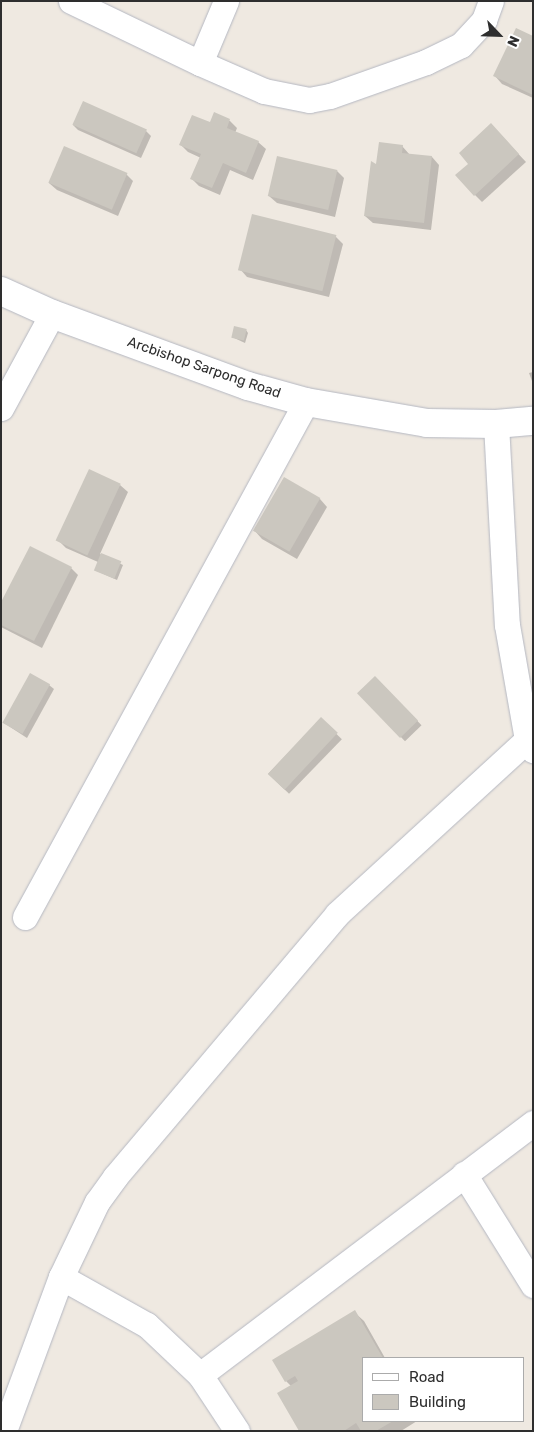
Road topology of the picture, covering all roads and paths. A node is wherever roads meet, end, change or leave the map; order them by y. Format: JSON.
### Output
{"nodes":[{"id":1,"x":72,"y":1,"type":"edge"},
{"id":2,"x":226,"y":1,"type":"edge"},
{"id":3,"x":491,"y":1,"type":"edge"},
{"id":4,"x":200,"y":63,"type":"junction"},
{"id":5,"x":1,"y":291,"type":"edge"},
{"id":6,"x":52,"y":314,"type":"junction"},
{"id":7,"x":306,"y":402,"type":"junction"},
{"id":8,"x":1,"y":408,"type":"edge"},
{"id":9,"x":533,"y":421,"type":"edge"},
{"id":10,"x":496,"y":424,"type":"junction"},
{"id":11,"x":530,"y":745,"type":"edge"},
{"id":12,"x":25,"y":917,"type":"dead end"},
{"id":13,"x":533,"y":1123,"type":"edge"},
{"id":14,"x":464,"y":1174,"type":"junction"},
{"id":15,"x":61,"y":1277,"type":"junction"},
{"id":16,"x":533,"y":1286,"type":"edge"},
{"id":17,"x":200,"y":1375,"type":"junction"},
{"id":18,"x":4,"y":1431,"type":"edge"},
{"id":19,"x":237,"y":1431,"type":"edge"}],
"edges":[{"from":1,"to":4,"type":"street"},
{"from":2,"to":4,"type":"street"},
{"from":3,"to":4,"type":"street"},
{"from":5,"to":6,"type":"street","name":"Arcbishop Sarpong Road"},
{"from":6,"to":7,"type":"street","name":"Arcbishop Sarpong Road"},
{"from":6,"to":8,"type":"street"},
{"from":7,"to":10,"type":"street","name":"Arcbishop Sarpong Road"},
{"from":7,"to":12,"type":"street"},
{"from":9,"to":10,"type":"street","name":"Arcbishop Sarpong Road"},
{"from":10,"to":11,"type":"street"},
{"from":11,"to":15,"type":"street"},
{"from":13,"to":14,"type":"street"},
{"from":14,"to":16,"type":"street"},
{"from":14,"to":17,"type":"street"},
{"from":15,"to":17,"type":"street"},
{"from":15,"to":18,"type":"street"},
{"from":17,"to":19,"type":"street"}]}
